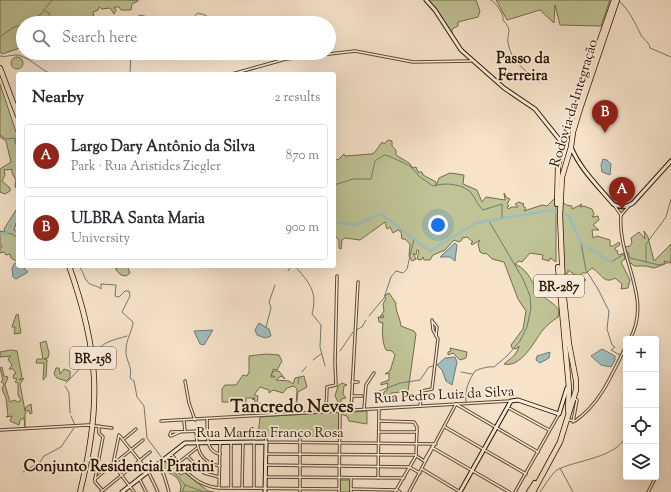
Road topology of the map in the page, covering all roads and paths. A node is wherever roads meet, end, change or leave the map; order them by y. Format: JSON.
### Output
{"nodes":[{"id":1,"x":426,"y":0,"type":"edge"},
{"id":2,"x":614,"y":0,"type":"edge"},
{"id":3,"x":617,"y":0,"type":"edge"},
{"id":4,"x":336,"y":53,"type":"edge"},
{"id":5,"x":282,"y":60,"type":"edge"},
{"id":6,"x":473,"y":60,"type":"junction"},
{"id":7,"x":0,"y":68,"type":"edge"},
{"id":8,"x":239,"y":72,"type":"edge"},
{"id":9,"x":16,"y":108,"type":"edge"},
{"id":10,"x":563,"y":144,"type":"junction"},
{"id":11,"x":571,"y":147,"type":"junction"},
{"id":12,"x":561,"y":151,"type":"junction"},
{"id":13,"x":569,"y":155,"type":"junction"},
{"id":14,"x":575,"y":157,"type":"junction"},
{"id":15,"x":671,"y":161,"type":"edge"},
{"id":16,"x":613,"y":204,"type":"junction"},
{"id":17,"x":628,"y":206,"type":"junction"},
{"id":18,"x":558,"y":209,"type":"junction"},
{"id":19,"x":558,"y":215,"type":"junction"},
{"id":20,"x":621,"y":215,"type":"junction"},
{"id":21,"x":70,"y":268,"type":"edge"},
{"id":22,"x":337,"y":276,"type":"dead end"},
{"id":23,"x":358,"y":282,"type":"dead end"},
{"id":24,"x":436,"y":336,"type":"junction"},
{"id":25,"x":631,"y":336,"type":"edge"},
{"id":26,"x":623,"y":352,"type":"edge"},
{"id":27,"x":374,"y":373,"type":"dead end"},
{"id":28,"x":186,"y":381,"type":"dead end"},
{"id":29,"x":576,"y":381,"type":"junction"},
{"id":30,"x":352,"y":382,"type":"junction"},
{"id":31,"x":358,"y":382,"type":"dead end"},
{"id":32,"x":569,"y":383,"type":"junction"},
{"id":33,"x":568,"y":392,"type":"junction"},
{"id":34,"x":576,"y":393,"type":"junction"},
{"id":35,"x":351,"y":396,"type":"junction"},
{"id":36,"x":362,"y":396,"type":"dead end"},
{"id":37,"x":569,"y":399,"type":"junction"},
{"id":38,"x":511,"y":401,"type":"junction"},
{"id":39,"x":456,"y":404,"type":"junction"},
{"id":40,"x":420,"y":406,"type":"junction"},
{"id":41,"x":507,"y":407,"type":"junction"},
{"id":42,"x":379,"y":409,"type":"junction"},
{"id":43,"x":351,"y":410,"type":"junction"},
{"id":44,"x":364,"y":410,"type":"junction"},
{"id":45,"x":340,"y":411,"type":"junction"},
{"id":46,"x":326,"y":412,"type":"junction"},
{"id":47,"x":559,"y":414,"type":"junction"},
{"id":48,"x":207,"y":419,"type":"junction"},
{"id":49,"x":184,"y":420,"type":"junction"},
{"id":50,"x":195,"y":420,"type":"junction"},
{"id":51,"x":161,"y":421,"type":"dead end"},
{"id":52,"x":379,"y":421,"type":"junction"},
{"id":53,"x":570,"y":421,"type":"junction"},
{"id":54,"x":96,"y":425,"type":"junction"},
{"id":55,"x":445,"y":427,"type":"junction"},
{"id":56,"x":496,"y":427,"type":"junction"},
{"id":57,"x":112,"y":428,"type":"dead end"},
{"id":58,"x":136,"y":429,"type":"dead end"},
{"id":59,"x":0,"y":430,"type":"edge"},
{"id":60,"x":550,"y":430,"type":"junction"},
{"id":61,"x":185,"y":431,"type":"junction"},
{"id":62,"x":196,"y":431,"type":"junction"},
{"id":63,"x":208,"y":431,"type":"junction"},
{"id":64,"x":180,"y":432,"type":"dead end"},
{"id":65,"x":379,"y":432,"type":"junction"},
{"id":66,"x":417,"y":432,"type":"junction"},
{"id":67,"x":266,"y":437,"type":"dead end"},
{"id":68,"x":300,"y":439,"type":"dead end"},
{"id":69,"x":123,"y":440,"type":"junction"},
{"id":70,"x":143,"y":440,"type":"dead end"},
{"id":71,"x":197,"y":442,"type":"junction"},
{"id":72,"x":208,"y":442,"type":"junction"},
{"id":73,"x":220,"y":442,"type":"junction"},
{"id":74,"x":232,"y":442,"type":"junction"},
{"id":75,"x":243,"y":442,"type":"junction"},
{"id":76,"x":254,"y":442,"type":"junction"},
{"id":77,"x":266,"y":442,"type":"junction"},
{"id":78,"x":300,"y":443,"type":"junction"},
{"id":79,"x":340,"y":443,"type":"junction"},
{"id":80,"x":379,"y":443,"type":"junction"},
{"id":81,"x":417,"y":444,"type":"junction"},
{"id":82,"x":435,"y":444,"type":"junction"},
{"id":83,"x":197,"y":448,"type":"junction"},
{"id":84,"x":433,"y":448,"type":"junction"},
{"id":85,"x":131,"y":450,"type":"junction"},
{"id":86,"x":484,"y":450,"type":"junction"},
{"id":87,"x":150,"y":452,"type":"dead end"},
{"id":88,"x":538,"y":452,"type":"junction"},
{"id":89,"x":170,"y":454,"type":"junction"},
{"id":90,"x":220,"y":454,"type":"junction"},
{"id":91,"x":266,"y":454,"type":"junction"},
{"id":92,"x":300,"y":454,"type":"junction"},
{"id":93,"x":340,"y":454,"type":"junction"},
{"id":94,"x":378,"y":455,"type":"junction"},
{"id":95,"x":187,"y":456,"type":"junction"},
{"id":96,"x":416,"y":456,"type":"junction"},
{"id":97,"x":140,"y":460,"type":"junction"},
{"id":98,"x":178,"y":463,"type":"junction"},
{"id":99,"x":113,"y":464,"type":"junction"},
{"id":100,"x":157,"y":464,"type":"junction"},
{"id":101,"x":265,"y":465,"type":"junction"},
{"id":102,"x":220,"y":466,"type":"junction"},
{"id":103,"x":300,"y":466,"type":"junction"},
{"id":104,"x":340,"y":466,"type":"junction"},
{"id":105,"x":378,"y":466,"type":"junction"},
{"id":106,"x":410,"y":467,"type":"junction"},
{"id":107,"x":422,"y":469,"type":"junction"},
{"id":108,"x":472,"y":470,"type":"junction"},
{"id":109,"x":148,"y":471,"type":"junction"},
{"id":110,"x":420,"y":473,"type":"junction"},
{"id":111,"x":526,"y":474,"type":"junction"},
{"id":112,"x":122,"y":475,"type":"junction"},
{"id":113,"x":219,"y":477,"type":"junction"},
{"id":114,"x":265,"y":477,"type":"junction"},
{"id":115,"x":139,"y":478,"type":"junction"},
{"id":116,"x":300,"y":478,"type":"junction"},
{"id":117,"x":339,"y":478,"type":"junction"},
{"id":118,"x":351,"y":478,"type":"junction"},
{"id":119,"x":378,"y":478,"type":"junction"},
{"id":120,"x":404,"y":478,"type":"junction"},
{"id":121,"x":95,"y":479,"type":"junction"},
{"id":122,"x":654,"y":480,"type":"edge"},
{"id":123,"x":536,"y":484,"type":"junction"},
{"id":124,"x":130,"y":485,"type":"junction"},
{"id":125,"x":219,"y":488,"type":"junction"},
{"id":126,"x":231,"y":488,"type":"junction"},
{"id":127,"x":242,"y":488,"type":"junction"},
{"id":128,"x":254,"y":488,"type":"junction"},
{"id":129,"x":300,"y":488,"type":"junction"},
{"id":130,"x":339,"y":489,"type":"junction"},
{"id":131,"x":265,"y":490,"type":"edge"},
{"id":132,"x":351,"y":491,"type":"edge"},
{"id":133,"x":396,"y":491,"type":"edge"},
{"id":134,"x":409,"y":491,"type":"edge"},
{"id":135,"x":80,"y":492,"type":"edge"},
{"id":136,"x":101,"y":492,"type":"edge"},
{"id":137,"x":122,"y":492,"type":"edge"},
{"id":138,"x":134,"y":492,"type":"edge"},
{"id":139,"x":146,"y":492,"type":"edge"},
{"id":140,"x":158,"y":492,"type":"edge"},
{"id":141,"x":169,"y":492,"type":"edge"},
{"id":142,"x":300,"y":492,"type":"edge"},
{"id":143,"x":339,"y":492,"type":"edge"},
{"id":144,"x":400,"y":492,"type":"edge"},
{"id":145,"x":413,"y":492,"type":"edge"},
{"id":146,"x":460,"y":492,"type":"edge"},
{"id":147,"x":509,"y":492,"type":"edge"},
{"id":148,"x":515,"y":492,"type":"edge"},
{"id":149,"x":529,"y":492,"type":"edge"},
{"id":150,"x":534,"y":492,"type":"edge"},
{"id":151,"x":648,"y":492,"type":"edge"}],
"edges":[{"from":1,"to":6,"type":"street"},
{"from":2,"to":10,"type":"highway","name":"Rodovia da Integração","number":"BR-287"},
{"from":3,"to":11,"type":"highway","name":"Rodovia da Integração","number":"BR-287"},
{"from":4,"to":6,"type":"street"},
{"from":5,"to":8,"type":"street"},
{"from":6,"to":10,"type":"street"},
{"from":7,"to":9,"type":"highway"},
{"from":10,"to":11,"type":"highway"},
{"from":10,"to":12,"type":"highway","name":"Rodovia da Integração","number":"BR-287"},
{"from":11,"to":13,"type":"highway","name":"Rodovia da Integração","number":"BR-287"},
{"from":11,"to":14,"type":"street"},
{"from":12,"to":13,"type":"highway"},
{"from":12,"to":18,"type":"highway","name":"Rodovia da Integração","number":"BR-287"},
{"from":13,"to":14,"type":"street"},
{"from":13,"to":18,"type":"highway","name":"Rodovia da Integração","number":"BR-287"},
{"from":14,"to":16,"type":"street"},
{"from":15,"to":17,"type":"street"},
{"from":16,"to":17,"type":"street"},
{"from":16,"to":20,"type":"street"},
{"from":17,"to":20,"type":"street"},
{"from":18,"to":19,"type":"highway","name":"Rodovia da Integração","number":"BR-287"},
{"from":19,"to":29,"type":"highway","name":"Rodovia da Integração","number":"BR-287"},
{"from":19,"to":32,"type":"highway","name":"Rodovia da Integração","number":"BR-287"},
{"from":20,"to":25,"type":"street"},
{"from":21,"to":54,"type":"highway","number":"BR-158"},
{"from":22,"to":46,"type":"street"},
{"from":23,"to":30,"type":"street"},
{"from":24,"to":24,"type":"street"},
{"from":24,"to":40,"type":"street"},
{"from":26,"to":53,"type":"street"},
{"from":27,"to":44,"type":"street"},
{"from":28,"to":50,"type":"street"},
{"from":29,"to":32,"type":"highway"},
{"from":29,"to":34,"type":"highway","name":"Rodovia da Integração","number":"BR-287"},
{"from":30,"to":31,"type":"street"},
{"from":30,"to":35,"type":"street"},
{"from":32,"to":33,"type":"highway","name":"Rodovia da Integração","number":"BR-287"},
{"from":33,"to":34,"type":"highway"},
{"from":33,"to":37,"type":"highway","name":"Rodovia da Integração","number":"BR-287"},
{"from":34,"to":37,"type":"highway","name":"Rodovia da Integração","number":"BR-287"},
{"from":35,"to":36,"type":"street"},
{"from":35,"to":43,"type":"street"},
{"from":37,"to":47,"type":"street"},
{"from":37,"to":53,"type":"highway","name":"Rodovia da Integração","number":"BR-287"},
{"from":37,"to":123,"type":"highway","name":"Rodovia da Integração","number":"BR-287"},
{"from":38,"to":39,"type":"street","name":"Rua Pedro Luiz da Silva"},
{"from":38,"to":41,"type":"street"},
{"from":38,"to":47,"type":"street","name":"Rua Pedro Luiz da Silva"},
{"from":39,"to":40,"type":"street","name":"Rua Pedro Luiz da Silva"},
{"from":39,"to":55,"type":"street"},
{"from":39,"to":56,"type":"street"},
{"from":40,"to":42,"type":"street","name":"Rua Pedro Luiz da Silva"},
{"from":41,"to":56,"type":"street"},
{"from":41,"to":60,"type":"street"},
{"from":42,"to":44,"type":"street","name":"Rua Pedro Luiz da Silva"},
{"from":42,"to":52,"type":"street"},
{"from":43,"to":44,"type":"street","name":"Rua Pedro Luiz da Silva"},
{"from":43,"to":45,"type":"street","name":"Rua Pedro Luiz da Silva"},
{"from":45,"to":46,"type":"street","name":"Rua Pedro Luiz da Silva"},
{"from":45,"to":79,"type":"street"},
{"from":46,"to":48,"type":"street","name":"Rua Pedro Luiz da Silva"},
{"from":47,"to":60,"type":"street"},
{"from":48,"to":50,"type":"street","name":"Rua Pedro Luiz da Silva"},
{"from":48,"to":63,"type":"street"},
{"from":49,"to":50,"type":"street","name":"Rua Pedro Luiz da Silva"},
{"from":49,"to":51,"type":"street","name":"Rua Pedro Luiz da Silva"},
{"from":49,"to":61,"type":"street"},
{"from":52,"to":65,"type":"street"},
{"from":52,"to":66,"type":"street"},
{"from":53,"to":123,"type":"highway","name":"Rodovia da Integração","number":"BR-287"},
{"from":54,"to":57,"type":"street"},
{"from":54,"to":59,"type":"street"},
{"from":54,"to":121,"type":"street"},
{"from":54,"to":135,"type":"highway","number":"BR-158"},
{"from":55,"to":82,"type":"street"},
{"from":55,"to":86,"type":"street"},
{"from":56,"to":86,"type":"street"},
{"from":56,"to":88,"type":"street"},
{"from":58,"to":69,"type":"street"},
{"from":60,"to":88,"type":"street"},
{"from":61,"to":62,"type":"street"},
{"from":61,"to":64,"type":"street"},
{"from":62,"to":63,"type":"street"},
{"from":62,"to":71,"type":"street"},
{"from":63,"to":72,"type":"street"},
{"from":65,"to":66,"type":"street"},
{"from":65,"to":80,"type":"street"},
{"from":66,"to":81,"type":"street"},
{"from":67,"to":77,"type":"street"},
{"from":68,"to":78,"type":"street"},
{"from":69,"to":85,"type":"street"},
{"from":69,"to":99,"type":"street"},
{"from":70,"to":85,"type":"street"},
{"from":71,"to":72,"type":"street","name":"Rua Marfiza Franco Rosa"},
{"from":71,"to":83,"type":"street"},
{"from":71,"to":89,"type":"street","name":"Rua Marfiza Franco Rosa"},
{"from":72,"to":73,"type":"street","name":"Rua Marfiza Franco Rosa"},
{"from":72,"to":90,"type":"street"},
{"from":73,"to":74,"type":"street","name":"Rua Marfiza Franco Rosa"},
{"from":73,"to":90,"type":"street"},
{"from":74,"to":75,"type":"street","name":"Rua Marfiza Franco Rosa"},
{"from":74,"to":126,"type":"street"},
{"from":75,"to":76,"type":"street","name":"Rua Marfiza Franco Rosa"},
{"from":75,"to":127,"type":"street"},
{"from":76,"to":77,"type":"street","name":"Rua Marfiza Franco Rosa"},
{"from":76,"to":128,"type":"street"},
{"from":77,"to":78,"type":"street","name":"Rua Marfiza Franco Rosa"},
{"from":77,"to":91,"type":"street"},
{"from":78,"to":79,"type":"street","name":"Rua Marfiza Franco Rosa"},
{"from":78,"to":92,"type":"street"},
{"from":79,"to":80,"type":"street","name":"Rua Marfiza Franco Rosa"},
{"from":79,"to":93,"type":"street"},
{"from":80,"to":81,"type":"street","name":"Rua Marfiza Franco Rosa"},
{"from":80,"to":94,"type":"street"},
{"from":81,"to":82,"type":"street","name":"Rua Marfiza Franco Rosa"},
{"from":81,"to":96,"type":"street"},
{"from":82,"to":84,"type":"street"},
{"from":82,"to":96,"type":"street"},
{"from":83,"to":95,"type":"street"},
{"from":83,"to":102,"type":"street"},
{"from":84,"to":107,"type":"street"},
{"from":84,"to":108,"type":"street"},
{"from":85,"to":97,"type":"street"},
{"from":85,"to":99,"type":"street"},
{"from":86,"to":108,"type":"street"},
{"from":86,"to":111,"type":"street"},
{"from":87,"to":97,"type":"street"},
{"from":88,"to":111,"type":"street"},
{"from":89,"to":98,"type":"street"},
{"from":89,"to":100,"type":"street","name":"Rua Marfiza Franco Rosa"},
{"from":90,"to":102,"type":"street"},
{"from":91,"to":92,"type":"street"},
{"from":91,"to":101,"type":"street"},
{"from":92,"to":93,"type":"street"},
{"from":92,"to":103,"type":"street"},
{"from":93,"to":94,"type":"street"},
{"from":93,"to":104,"type":"street"},
{"from":94,"to":96,"type":"street"},
{"from":94,"to":105,"type":"street"},
{"from":95,"to":98,"type":"street"},
{"from":95,"to":113,"type":"street"},
{"from":96,"to":106,"type":"street"},
{"from":97,"to":109,"type":"street"},
{"from":97,"to":112,"type":"street"},
{"from":98,"to":125,"type":"street"},
{"from":99,"to":112,"type":"street"},
{"from":99,"to":121,"type":"street"},
{"from":100,"to":109,"type":"street","name":"Rua Marfiza Franco Rosa"},
{"from":100,"to":141,"type":"street"},
{"from":101,"to":103,"type":"street"},
{"from":101,"to":114,"type":"street"},
{"from":102,"to":113,"type":"street"},
{"from":103,"to":104,"type":"street"},
{"from":103,"to":116,"type":"street"},
{"from":104,"to":105,"type":"street"},
{"from":104,"to":117,"type":"street"},
{"from":105,"to":106,"type":"street"},
{"from":105,"to":119,"type":"street"},
{"from":106,"to":110,"type":"street"},
{"from":106,"to":120,"type":"street"},
{"from":107,"to":110,"type":"street"},
{"from":107,"to":146,"type":"street"},
{"from":108,"to":146,"type":"street"},
{"from":108,"to":147,"type":"street"},
{"from":109,"to":115,"type":"street","name":"Rua Marfiza Franco Rosa"},
{"from":109,"to":140,"type":"street"},
{"from":110,"to":134,"type":"street"},
{"from":111,"to":148,"type":"street"},
{"from":112,"to":124,"type":"street"},
{"from":112,"to":136,"type":"street"},
{"from":113,"to":125,"type":"street"},
{"from":114,"to":116,"type":"street"},
{"from":114,"to":131,"type":"street"},
{"from":115,"to":124,"type":"street","name":"Rua Marfiza Franco Rosa"},
{"from":115,"to":139,"type":"street"},
{"from":116,"to":117,"type":"street"},
{"from":116,"to":129,"type":"street"},
{"from":117,"to":118,"type":"street"},
{"from":117,"to":130,"type":"street"},
{"from":118,"to":119,"type":"street"},
{"from":118,"to":132,"type":"street"},
{"from":119,"to":120,"type":"street"},
{"from":120,"to":133,"type":"street"},
{"from":121,"to":136,"type":"street"},
{"from":122,"to":151,"type":"street"},
{"from":123,"to":149,"type":"highway","number":"BR-287"},
{"from":123,"to":150,"type":"highway","number":"BR-287"},
{"from":124,"to":137,"type":"street","name":"Rua Marfiza Franco Rosa"},
{"from":124,"to":138,"type":"street"},
{"from":125,"to":126,"type":"street"},
{"from":126,"to":127,"type":"street"},
{"from":127,"to":128,"type":"street"},
{"from":128,"to":131,"type":"street"},
{"from":129,"to":130,"type":"street"},
{"from":129,"to":131,"type":"street"},
{"from":129,"to":142,"type":"street"},
{"from":130,"to":143,"type":"street"},
{"from":132,"to":133,"type":"street"},
{"from":133,"to":144,"type":"street"},
{"from":134,"to":145,"type":"street"}]}
